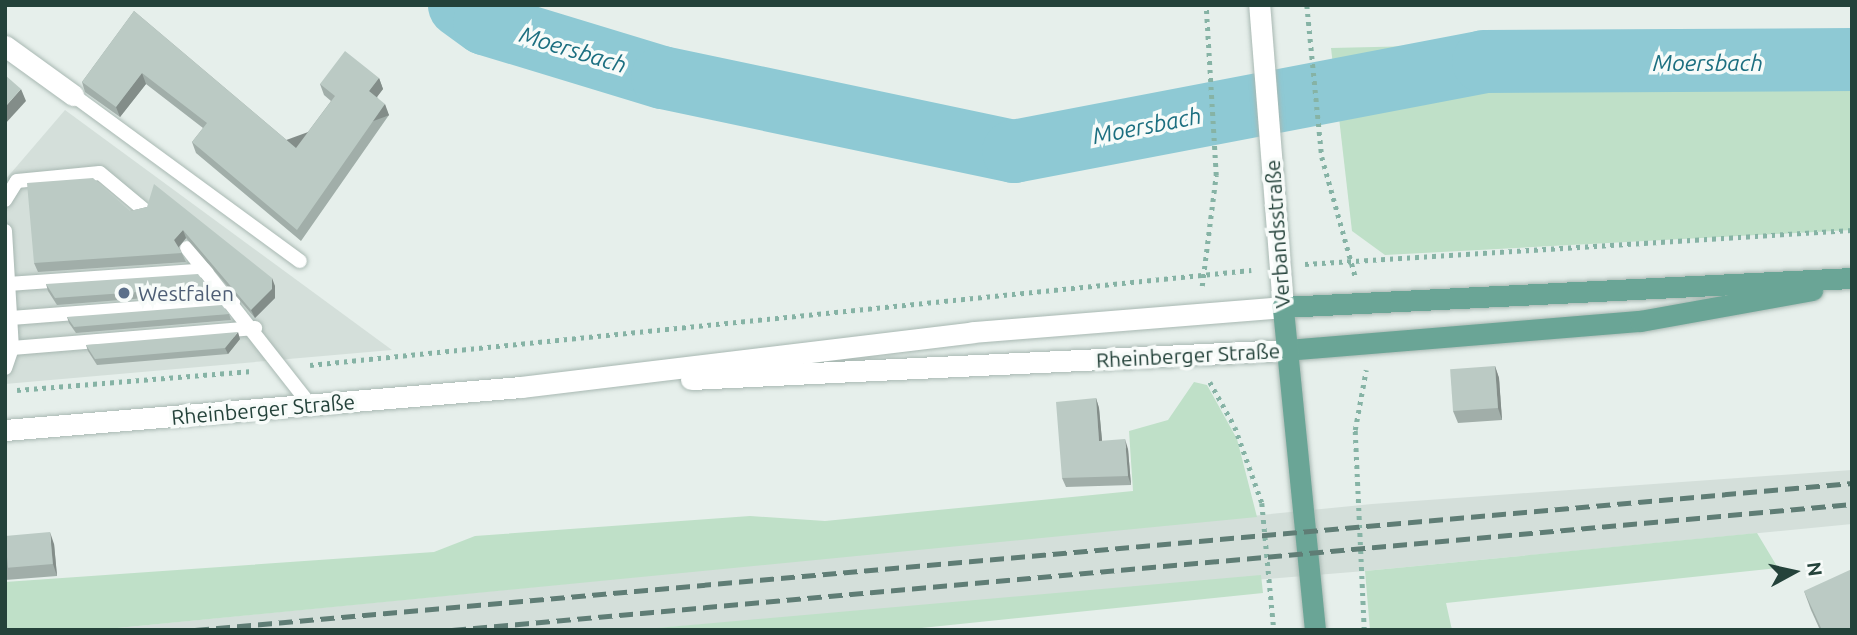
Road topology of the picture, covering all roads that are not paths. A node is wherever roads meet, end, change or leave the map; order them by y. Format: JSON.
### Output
{"nodes":[{"id":1,"x":1259,"y":5,"type":"edge"},
{"id":2,"x":5,"y":46,"type":"edge"},
{"id":3,"x":73,"y":95,"type":"joint"},
{"id":4,"x":5,"y":200,"type":"edge"},
{"id":5,"x":143,"y":209,"type":"edge"},
{"id":6,"x":5,"y":231,"type":"edge"},
{"id":7,"x":187,"y":248,"type":"edge"},
{"id":8,"x":300,"y":261,"type":"dead end"},
{"id":9,"x":207,"y":270,"type":"junction"},
{"id":10,"x":1852,"y":280,"type":"edge"},
{"id":11,"x":8,"y":284,"type":"junction"},
{"id":12,"x":233,"y":301,"type":"junction"},
{"id":13,"x":1283,"y":307,"type":"junction"},
{"id":14,"x":11,"y":318,"type":"junction"},
{"id":15,"x":255,"y":328,"type":"junction"},
{"id":16,"x":12,"y":348,"type":"junction"},
{"id":17,"x":1286,"y":350,"type":"junction"},
{"id":18,"x":5,"y":368,"type":"edge"},
{"id":19,"x":521,"y":387,"type":"junction"},
{"id":20,"x":312,"y":406,"type":"junction"},
{"id":21,"x":5,"y":430,"type":"edge"},
{"id":22,"x":1315,"y":630,"type":"edge"}],
"edges":[{"from":1,"to":13,"type":"main road","name":"Verbandsstraße"},
{"from":2,"to":3,"type":"main road"},
{"from":3,"to":8,"type":"lane"},
{"from":4,"to":5,"type":"lane"},
{"from":6,"to":11,"type":"lane"},
{"from":7,"to":9,"type":"lane"},
{"from":9,"to":11,"type":"lane"},
{"from":9,"to":12,"type":"lane"},
{"from":10,"to":13,"type":"main road","name":"Rheinberger Straße"},
{"from":10,"to":17,"type":"main road","name":"Rheinberger Straße"},
{"from":11,"to":14,"type":"lane"},
{"from":12,"to":14,"type":"lane"},
{"from":12,"to":15,"type":"lane"},
{"from":13,"to":17,"type":"main road","name":"Verbandsstraße"},
{"from":13,"to":19,"type":"main road","name":"Rheinberger Straße"},
{"from":14,"to":16,"type":"lane"},
{"from":15,"to":16,"type":"lane"},
{"from":15,"to":20,"type":"lane"},
{"from":16,"to":18,"type":"lane"},
{"from":17,"to":19,"type":"main road","name":"Rheinberger Straße"},
{"from":17,"to":22,"type":"main road","name":"Verbandsstraße"},
{"from":19,"to":20,"type":"main road","name":"Rheinberger Straße"},
{"from":20,"to":21,"type":"main road","name":"Rheinberger Straße"}]}
